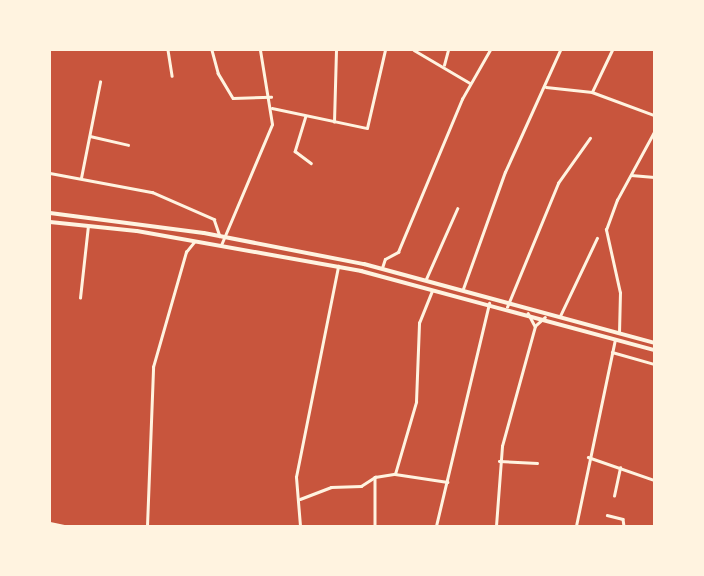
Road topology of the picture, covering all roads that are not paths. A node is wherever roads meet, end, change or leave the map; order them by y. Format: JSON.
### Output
{"nodes":[{"id":1,"x":168,"y":50,"type":"edge"},
{"id":2,"x":212,"y":50,"type":"edge"},
{"id":3,"x":260,"y":50,"type":"edge"},
{"id":4,"x":336,"y":50,"type":"edge"},
{"id":5,"x":385,"y":50,"type":"edge"},
{"id":6,"x":414,"y":50,"type":"edge"},
{"id":7,"x":448,"y":50,"type":"edge"},
{"id":8,"x":490,"y":50,"type":"edge"},
{"id":9,"x":560,"y":50,"type":"edge"},
{"id":10,"x":612,"y":50,"type":"edge"},
{"id":11,"x":422,"y":52,"type":"edge"},
{"id":12,"x":444,"y":65,"type":"junction"},
{"id":13,"x":172,"y":76,"type":"dead end"},
{"id":14,"x":100,"y":82,"type":"dead end"},
{"id":15,"x":470,"y":83,"type":"junction"},
{"id":16,"x":546,"y":87,"type":"junction"},
{"id":17,"x":592,"y":92,"type":"junction"},
{"id":18,"x":271,"y":97,"type":"junction"},
{"id":19,"x":272,"y":108,"type":"junction"},
{"id":20,"x":654,"y":115,"type":"edge"},
{"id":21,"x":306,"y":116,"type":"junction"},
{"id":22,"x":334,"y":122,"type":"junction"},
{"id":23,"x":654,"y":132,"type":"edge"},
{"id":24,"x":90,"y":136,"type":"junction"},
{"id":25,"x":590,"y":138,"type":"dead end"},
{"id":26,"x":128,"y":145,"type":"dead end"},
{"id":27,"x":311,"y":163,"type":"dead end"},
{"id":28,"x":50,"y":174,"type":"edge"},
{"id":29,"x":631,"y":175,"type":"junction"},
{"id":30,"x":654,"y":177,"type":"edge"},
{"id":31,"x":81,"y":178,"type":"junction"},
{"id":32,"x":457,"y":209,"type":"dead end"},
{"id":33,"x":50,"y":213,"type":"edge"},
{"id":34,"x":50,"y":222,"type":"edge"},
{"id":35,"x":88,"y":226,"type":"junction"},
{"id":36,"x":222,"y":237,"type":"junction"},
{"id":37,"x":597,"y":238,"type":"dead end"},
{"id":38,"x":195,"y":240,"type":"junction"},
{"id":39,"x":222,"y":244,"type":"junction"},
{"id":40,"x":364,"y":264,"type":"junction"},
{"id":41,"x":338,"y":266,"type":"junction"},
{"id":42,"x":382,"y":268,"type":"junction"},
{"id":43,"x":362,"y":271,"type":"junction"},
{"id":44,"x":426,"y":279,"type":"junction"},
{"id":45,"x":433,"y":289,"type":"junction"},
{"id":46,"x":463,"y":289,"type":"junction"},
{"id":47,"x":80,"y":298,"type":"dead end"},
{"id":48,"x":509,"y":301,"type":"junction"},
{"id":49,"x":489,"y":303,"type":"junction"},
{"id":50,"x":507,"y":308,"type":"junction"},
{"id":51,"x":528,"y":313,"type":"junction"},
{"id":52,"x":560,"y":316,"type":"junction"},
{"id":53,"x":546,"y":317,"type":"junction"},
{"id":54,"x":535,"y":326,"type":"junction"},
{"id":55,"x":619,"y":333,"type":"junction"},
{"id":56,"x":615,"y":340,"type":"junction"},
{"id":57,"x":654,"y":343,"type":"edge"},
{"id":58,"x":654,"y":350,"type":"edge"},
{"id":59,"x":612,"y":352,"type":"junction"},
{"id":60,"x":654,"y":364,"type":"edge"},
{"id":61,"x":588,"y":457,"type":"junction"},
{"id":62,"x":499,"y":460,"type":"junction"},
{"id":63,"x":537,"y":463,"type":"dead end"},
{"id":64,"x":620,"y":468,"type":"junction"},
{"id":65,"x":395,"y":474,"type":"junction"},
{"id":66,"x":375,"y":477,"type":"junction"},
{"id":67,"x":654,"y":480,"type":"edge"},
{"id":68,"x":447,"y":482,"type":"junction"},
{"id":69,"x":614,"y":496,"type":"dead end"},
{"id":70,"x":300,"y":499,"type":"junction"},
{"id":71,"x":607,"y":515,"type":"dead end"},
{"id":72,"x":50,"y":523,"type":"edge"},
{"id":73,"x":64,"y":526,"type":"edge"},
{"id":74,"x":147,"y":526,"type":"edge"},
{"id":75,"x":300,"y":526,"type":"edge"},
{"id":76,"x":375,"y":526,"type":"edge"},
{"id":77,"x":436,"y":526,"type":"edge"},
{"id":78,"x":496,"y":526,"type":"edge"},
{"id":79,"x":576,"y":526,"type":"edge"},
{"id":80,"x":624,"y":526,"type":"edge"}],
"edges":[{"from":1,"to":13,"type":"street"},
{"from":2,"to":18,"type":"street"},
{"from":3,"to":18,"type":"street"},
{"from":4,"to":22,"type":"street"},
{"from":5,"to":22,"type":"street"},
{"from":6,"to":11,"type":"street"},
{"from":7,"to":12,"type":"street"},
{"from":8,"to":15,"type":"street"},
{"from":9,"to":16,"type":"street"},
{"from":10,"to":17,"type":"street"},
{"from":11,"to":12,"type":"street"},
{"from":12,"to":15,"type":"street"},
{"from":14,"to":24,"type":"street"},
{"from":15,"to":42,"type":"street"},
{"from":16,"to":17,"type":"street"},
{"from":16,"to":46,"type":"street"},
{"from":17,"to":20,"type":"street"},
{"from":18,"to":19,"type":"street"},
{"from":19,"to":21,"type":"street"},
{"from":19,"to":36,"type":"street"},
{"from":21,"to":22,"type":"street"},
{"from":21,"to":27,"type":"street"},
{"from":23,"to":29,"type":"street"},
{"from":24,"to":26,"type":"street"},
{"from":24,"to":31,"type":"street"},
{"from":25,"to":48,"type":"street"},
{"from":28,"to":31,"type":"street"},
{"from":29,"to":30,"type":"street"},
{"from":29,"to":55,"type":"street"},
{"from":31,"to":36,"type":"street"},
{"from":32,"to":44,"type":"street"},
{"from":33,"to":36,"type":"highway"},
{"from":34,"to":35,"type":"highway"},
{"from":35,"to":38,"type":"highway"},
{"from":35,"to":47,"type":"street"},
{"from":36,"to":39,"type":"street"},
{"from":36,"to":40,"type":"highway"},
{"from":37,"to":52,"type":"street"},
{"from":38,"to":39,"type":"highway"},
{"from":38,"to":74,"type":"street"},
{"from":39,"to":41,"type":"highway"},
{"from":40,"to":42,"type":"highway"},
{"from":40,"to":43,"type":"highway"},
{"from":41,"to":43,"type":"highway"},
{"from":41,"to":70,"type":"street"},
{"from":42,"to":44,"type":"highway"},
{"from":43,"to":45,"type":"highway"},
{"from":44,"to":46,"type":"highway"},
{"from":45,"to":49,"type":"highway"},
{"from":45,"to":65,"type":"street"},
{"from":46,"to":48,"type":"highway"},
{"from":48,"to":50,"type":"street"},
{"from":48,"to":52,"type":"highway"},
{"from":49,"to":50,"type":"highway"},
{"from":49,"to":68,"type":"street"},
{"from":50,"to":51,"type":"highway"},
{"from":51,"to":53,"type":"highway"},
{"from":51,"to":54,"type":"street"},
{"from":52,"to":55,"type":"highway"},
{"from":53,"to":54,"type":"street"},
{"from":53,"to":56,"type":"highway"},
{"from":54,"to":62,"type":"street"},
{"from":55,"to":57,"type":"highway"},
{"from":56,"to":58,"type":"highway"},
{"from":56,"to":59,"type":"street"},
{"from":59,"to":60,"type":"street"},
{"from":59,"to":61,"type":"street"},
{"from":61,"to":64,"type":"street"},
{"from":61,"to":79,"type":"street"},
{"from":62,"to":63,"type":"street"},
{"from":62,"to":78,"type":"street"},
{"from":64,"to":67,"type":"street"},
{"from":64,"to":69,"type":"street"},
{"from":65,"to":66,"type":"street"},
{"from":65,"to":68,"type":"street"},
{"from":66,"to":70,"type":"street"},
{"from":66,"to":76,"type":"street"},
{"from":68,"to":77,"type":"street"},
{"from":70,"to":75,"type":"street"},
{"from":71,"to":80,"type":"street"},
{"from":72,"to":73,"type":"street"}]}
